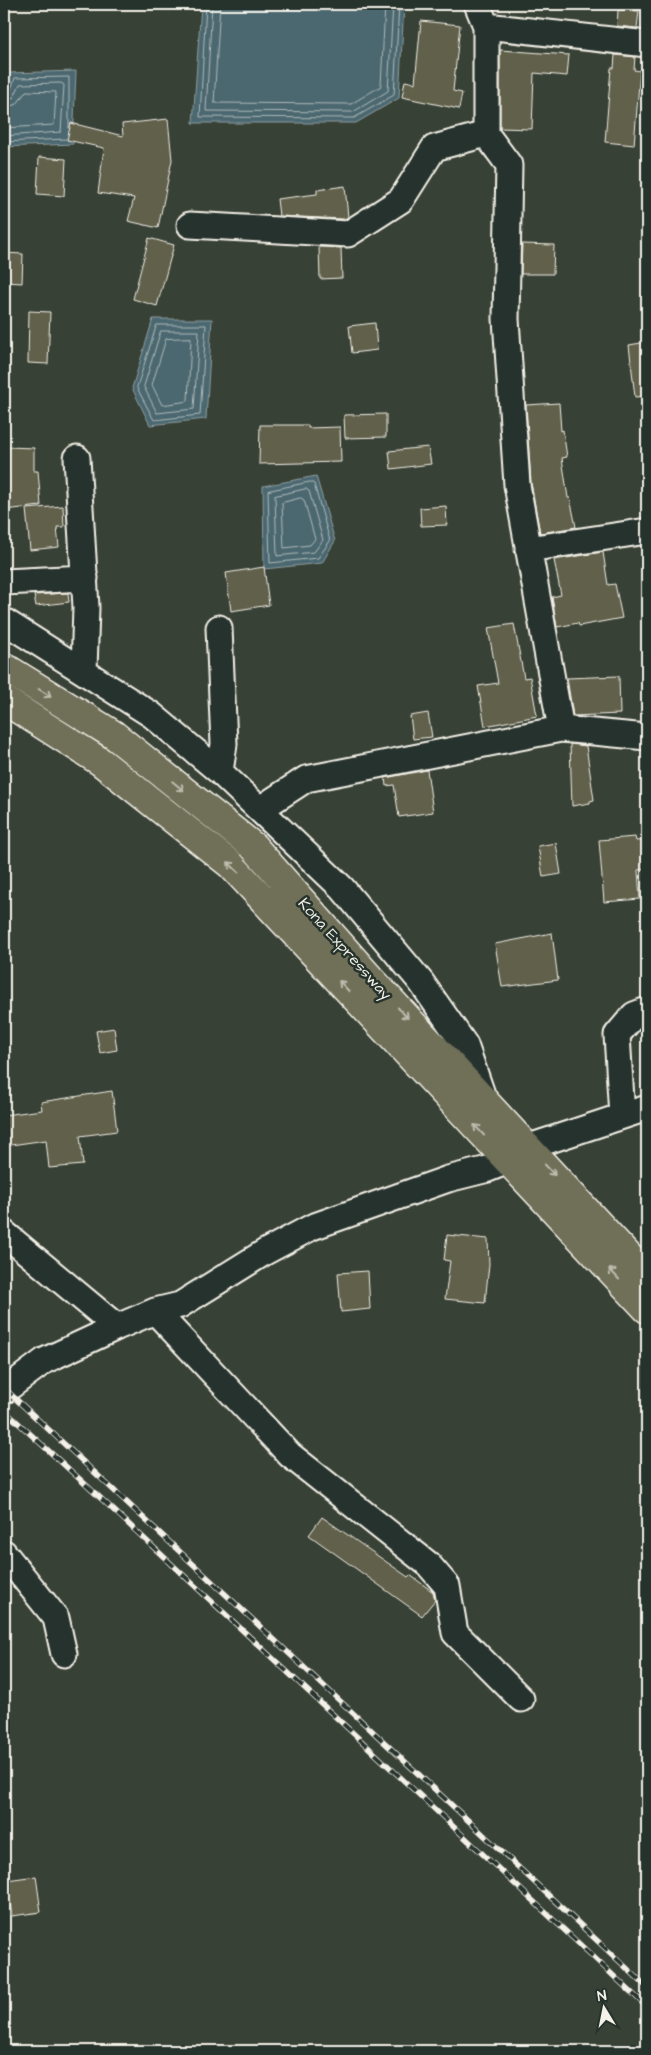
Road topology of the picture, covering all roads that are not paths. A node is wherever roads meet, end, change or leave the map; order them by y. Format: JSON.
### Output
{"nodes":[{"id":1,"x":482,"y":15,"type":"edge"},
{"id":2,"x":647,"y":44,"type":"edge"},
{"id":3,"x":486,"y":134,"type":"junction"},
{"id":4,"x":190,"y":225,"type":"dead end"},
{"id":5,"x":77,"y":458,"type":"dead end"},
{"id":6,"x":647,"y":531,"type":"edge"},
{"id":7,"x":528,"y":549,"type":"junction"},
{"id":8,"x":84,"y":578,"type":"junction"},
{"id":9,"x":4,"y":582,"type":"edge"},
{"id":10,"x":4,"y":621,"type":"edge"},
{"id":11,"x":219,"y":628,"type":"dead end"},
{"id":12,"x":4,"y":667,"type":"edge"},
{"id":13,"x":84,"y":671,"type":"junction"},
{"id":14,"x":4,"y":700,"type":"edge"},
{"id":15,"x":561,"y":729,"type":"junction"},
{"id":16,"x":647,"y":737,"type":"edge"},
{"id":17,"x":220,"y":772,"type":"junction"},
{"id":18,"x":260,"y":809,"type":"junction"},
{"id":19,"x":647,"y":1010,"type":"edge"},
{"id":20,"x":484,"y":1100,"type":"junction"},
{"id":21,"x":647,"y":1108,"type":"edge"},
{"id":22,"x":622,"y":1116,"type":"junction"},
{"id":23,"x":519,"y":1154,"type":"junction"},
{"id":24,"x":4,"y":1233,"type":"edge"},
{"id":25,"x":647,"y":1276,"type":"edge"},
{"id":26,"x":647,"y":1310,"type":"edge"},
{"id":27,"x":155,"y":1311,"type":"junction"},
{"id":28,"x":117,"y":1327,"type":"junction"},
{"id":29,"x":4,"y":1391,"type":"edge"},
{"id":30,"x":4,"y":1553,"type":"edge"},
{"id":31,"x":64,"y":1654,"type":"dead end"},
{"id":32,"x":521,"y":1699,"type":"dead end"}],
"edges":[{"from":1,"to":2,"type":"street"},
{"from":1,"to":3,"type":"street"},
{"from":3,"to":4,"type":"street"},
{"from":3,"to":7,"type":"street"},
{"from":5,"to":8,"type":"street"},
{"from":6,"to":7,"type":"street"},
{"from":7,"to":15,"type":"street"},
{"from":8,"to":9,"type":"street"},
{"from":8,"to":13,"type":"street"},
{"from":10,"to":13,"type":"street"},
{"from":11,"to":17,"type":"street"},
{"from":12,"to":20,"type":"highway","name":"Kona Expressway","one_way":true},
{"from":13,"to":17,"type":"street"},
{"from":23,"to":14,"type":"highway","name":"Kona Expressway","one_way":true},
{"from":15,"to":16,"type":"street"},
{"from":15,"to":18,"type":"street"},
{"from":17,"to":18,"type":"street"},
{"from":18,"to":20,"type":"street"},
{"from":19,"to":22,"type":"street"},
{"from":20,"to":23,"type":"highway","name":"Kona Expressway"},
{"from":21,"to":22,"type":"street"},
{"from":22,"to":23,"type":"street"},
{"from":23,"to":25,"type":"highway","name":"Kona Expressway","one_way":true},
{"from":26,"to":23,"type":"highway","name":"Kona Expressway","one_way":true},
{"from":23,"to":27,"type":"street"},
{"from":24,"to":28,"type":"street"},
{"from":27,"to":28,"type":"street"},
{"from":27,"to":32,"type":"street"},
{"from":28,"to":29,"type":"street"},
{"from":30,"to":31,"type":"street"}]}
